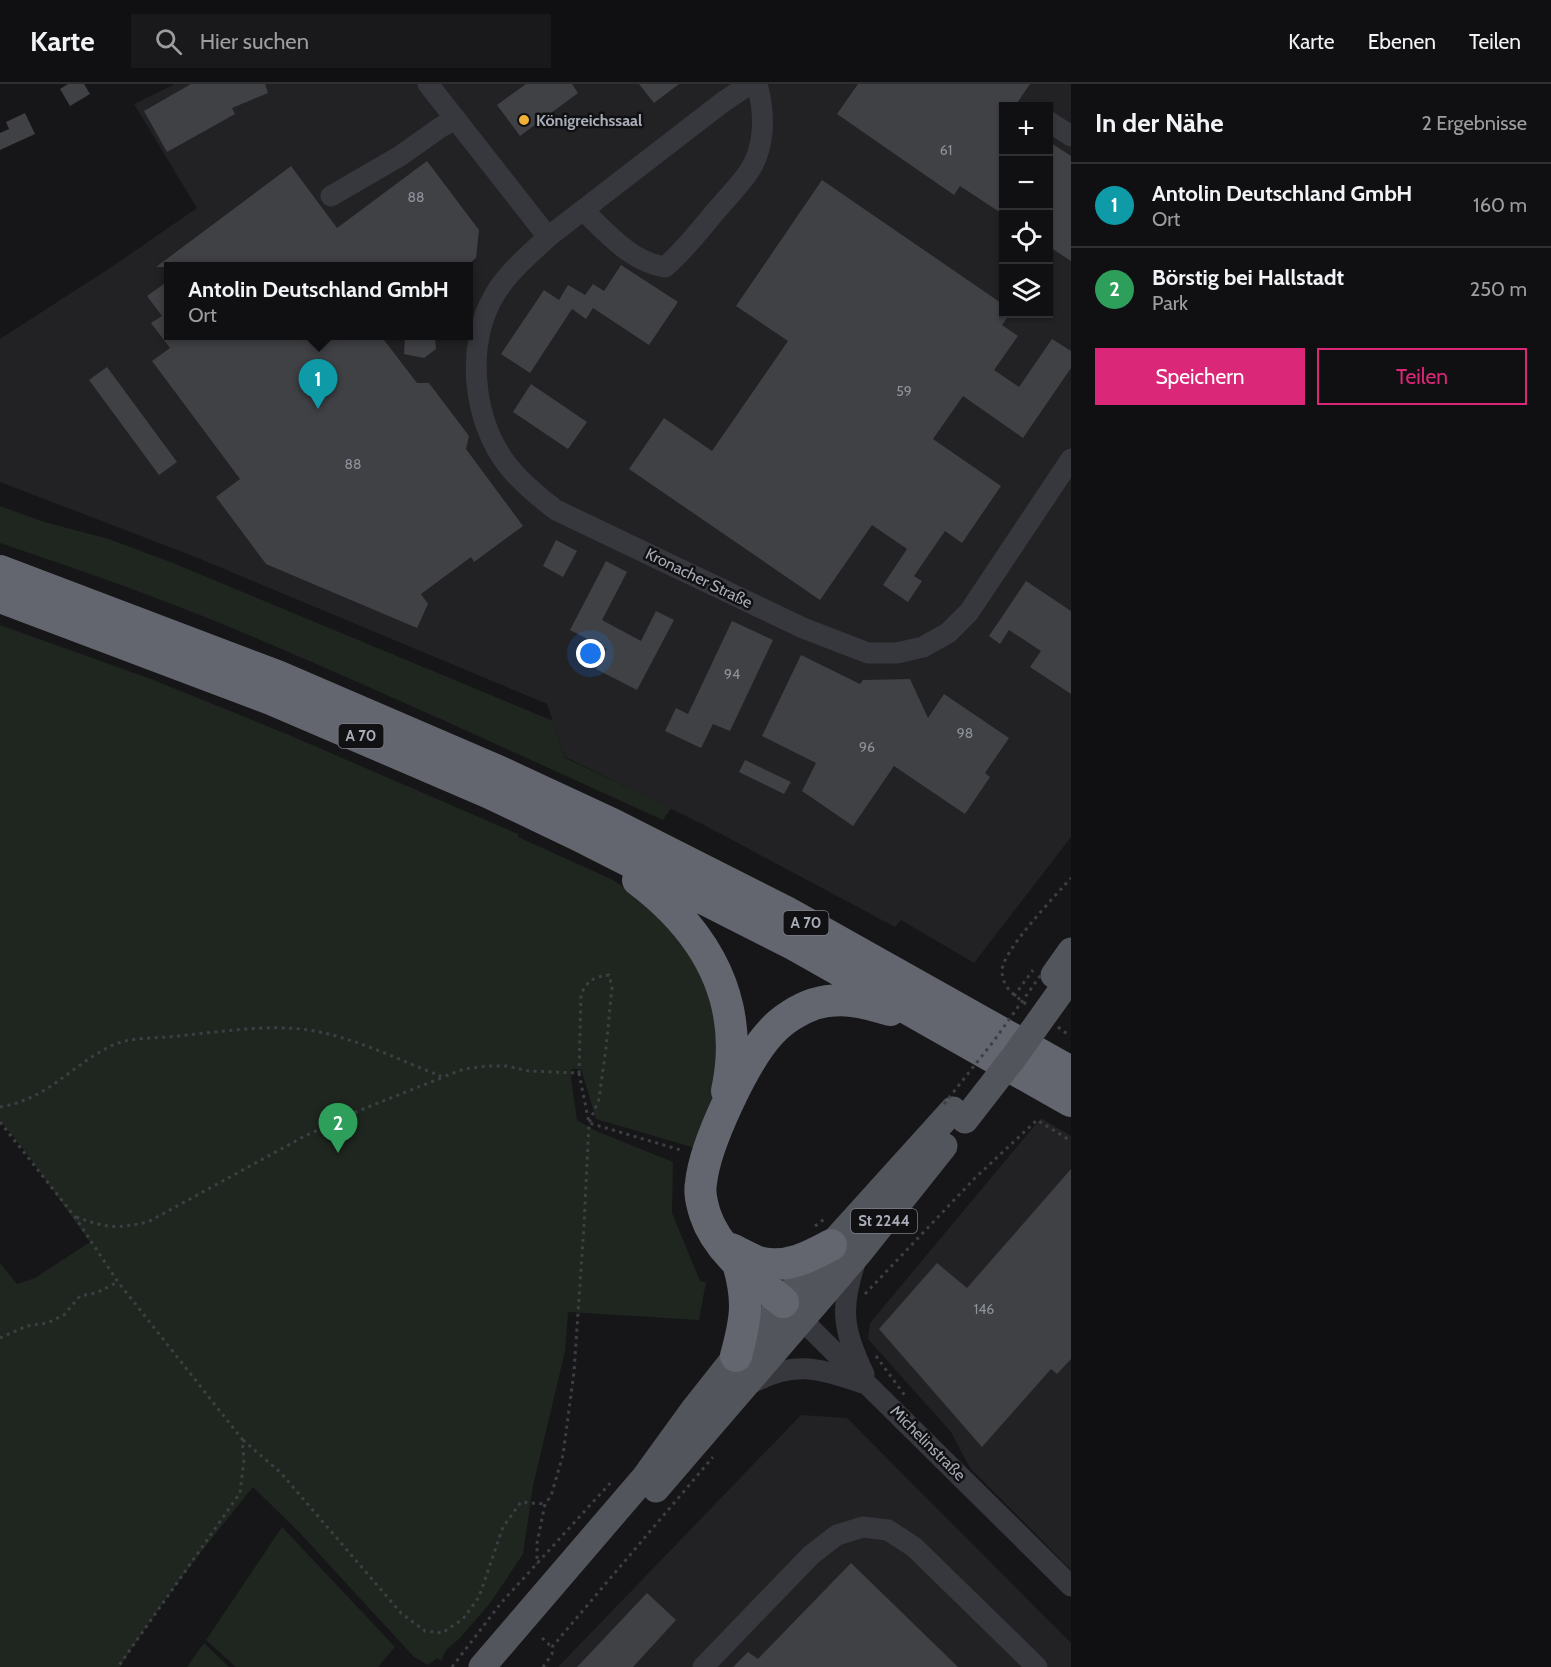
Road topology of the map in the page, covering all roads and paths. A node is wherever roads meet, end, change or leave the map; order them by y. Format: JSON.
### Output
{"nodes":[{"id":1,"x":428,"y":84,"type":"edge"},
{"id":2,"x":749,"y":85,"type":"edge"},
{"id":3,"x":456,"y":120,"type":"junction"},
{"id":4,"x":1053,"y":124,"type":"edge"},
{"id":5,"x":1071,"y":136,"type":"edge"},
{"id":6,"x":331,"y":196,"type":"dead end"},
{"id":7,"x":583,"y":210,"type":"junction"},
{"id":8,"x":548,"y":237,"type":"junction"},
{"id":9,"x":1071,"y":459,"type":"edge"},
{"id":10,"x":0,"y":571,"type":"edge"},
{"id":11,"x":0,"y":597,"type":"edge"},
{"id":12,"x":576,"y":834,"type":"junction"},
{"id":13,"x":1071,"y":878,"type":"edge"},
{"id":14,"x":1071,"y":951,"type":"edge"},
{"id":15,"x":1054,"y":974,"type":"edge"},
{"id":16,"x":1014,"y":996,"type":"junction"},
{"id":17,"x":1031,"y":1007,"type":"dead end"},
{"id":18,"x":1056,"y":1025,"type":"dead end"},
{"id":19,"x":996,"y":1030,"type":"junction"},
{"id":20,"x":955,"y":1034,"type":"junction"},
{"id":21,"x":1070,"y":1036,"type":"edge"},
{"id":22,"x":1071,"y":1056,"type":"edge"},
{"id":23,"x":1071,"y":1072,"type":"edge"},
{"id":24,"x":579,"y":1073,"type":"junction"},
{"id":25,"x":443,"y":1077,"type":"junction"},
{"id":26,"x":1071,"y":1101,"type":"edge"},
{"id":27,"x":0,"y":1107,"type":"edge"},
{"id":28,"x":954,"y":1111,"type":"junction"},
{"id":29,"x":723,"y":1113,"type":"junction"},
{"id":30,"x":0,"y":1122,"type":"edge"},
{"id":31,"x":589,"y":1123,"type":"junction"},
{"id":32,"x":1071,"y":1140,"type":"edge"},
{"id":33,"x":682,"y":1150,"type":"dead end"},
{"id":34,"x":75,"y":1217,"type":"junction"},
{"id":35,"x":845,"y":1250,"type":"junction"},
{"id":36,"x":731,"y":1255,"type":"junction"},
{"id":37,"x":118,"y":1282,"type":"junction"},
{"id":38,"x":864,"y":1295,"type":"dead end"},
{"id":39,"x":792,"y":1311,"type":"junction"},
{"id":40,"x":0,"y":1338,"type":"edge"},
{"id":41,"x":875,"y":1355,"type":"dead end"},
{"id":42,"x":736,"y":1356,"type":"junction"},
{"id":43,"x":869,"y":1385,"type":"junction"},
{"id":44,"x":741,"y":1389,"type":"junction"},
{"id":45,"x":907,"y":1399,"type":"dead end"},
{"id":46,"x":242,"y":1438,"type":"junction"},
{"id":47,"x":719,"y":1449,"type":"dead end"},
{"id":48,"x":619,"y":1474,"type":"dead end"},
{"id":49,"x":545,"y":1504,"type":"junction"},
{"id":50,"x":537,"y":1564,"type":"junction"},
{"id":51,"x":1071,"y":1586,"type":"edge"},
{"id":52,"x":542,"y":1638,"type":"dead end"},
{"id":53,"x":552,"y":1647,"type":"junction"},
{"id":54,"x":118,"y":1667,"type":"edge"},
{"id":55,"x":452,"y":1667,"type":"edge"},
{"id":56,"x":482,"y":1667,"type":"edge"},
{"id":57,"x":498,"y":1667,"type":"edge"},
{"id":58,"x":543,"y":1667,"type":"edge"},
{"id":59,"x":703,"y":1667,"type":"edge"},
{"id":60,"x":1037,"y":1667,"type":"edge"}],
"edges":[{"from":1,"to":3,"type":"street"},
{"from":2,"to":7,"type":"street","name":"Kronacher Straße"},
{"from":2,"to":7,"type":"street"},
{"from":3,"to":6,"type":"street"},
{"from":3,"to":8,"type":"street"},
{"from":4,"to":5,"type":"street"},
{"from":7,"to":8,"type":"street","name":"Kronacher Straße"},
{"from":8,"to":9,"type":"street","name":"Kronacher Straße"},
{"from":10,"to":19,"type":"highway","number":"A 70"},
{"from":11,"to":12,"type":"highway","number":"A 70"},
{"from":12,"to":20,"type":"highway","number":"A 70"},
{"from":12,"to":29,"type":"highway"},
{"from":13,"to":16,"type":"path"},
{"from":14,"to":15,"type":"main road","number":"St 2244"},
{"from":15,"to":16,"type":"path"},
{"from":15,"to":28,"type":"main road","number":"St 2244"},
{"from":15,"to":28,"type":"path","bridge":true},
{"from":16,"to":17,"type":"path"},
{"from":18,"to":21,"type":"path"},
{"from":19,"to":22,"type":"highway"},
{"from":19,"to":23,"type":"highway","number":"A 70"},
{"from":20,"to":26,"type":"highway","number":"A 70"},
{"from":20,"to":29,"type":"highway"},
{"from":24,"to":25,"type":"path"},
{"from":24,"to":31,"type":"path"},
{"from":24,"to":31,"type":"path"},
{"from":25,"to":27,"type":"path"},
{"from":25,"to":34,"type":"path"},
{"from":28,"to":35,"type":"main road","number":"St 2244"},
{"from":29,"to":36,"type":"highway"},
{"from":30,"to":34,"type":"path"},
{"from":31,"to":33,"type":"path"},
{"from":31,"to":49,"type":"path"},
{"from":32,"to":38,"type":"path"},
{"from":34,"to":37,"type":"path"},
{"from":35,"to":36,"type":"highway"},
{"from":35,"to":39,"type":"main road","number":"St 2244"},
{"from":35,"to":43,"type":"street"},
{"from":36,"to":39,"type":"highway"},
{"from":36,"to":42,"type":"highway"},
{"from":37,"to":40,"type":"path"},
{"from":37,"to":46,"type":"path"},
{"from":39,"to":42,"type":"main road","number":"St 2244"},
{"from":39,"to":43,"type":"street","name":"Michelinstraße"},
{"from":39,"to":44,"type":"main road","number":"St 2244"},
{"from":41,"to":45,"type":"path"},
{"from":42,"to":56,"type":"main road","number":"St 2244"},
{"from":43,"to":44,"type":"street"},
{"from":43,"to":51,"type":"street","name":"Michelinstraße"},
{"from":44,"to":57,"type":"main road","number":"St 2244"},
{"from":46,"to":49,"type":"path"},
{"from":46,"to":54,"type":"path"},
{"from":47,"to":53,"type":"path"},
{"from":48,"to":50,"type":"path"},
{"from":49,"to":50,"type":"path"},
{"from":50,"to":55,"type":"path"},
{"from":52,"to":53,"type":"path"},
{"from":53,"to":58,"type":"path"},
{"from":59,"to":60,"type":"street"}]}
